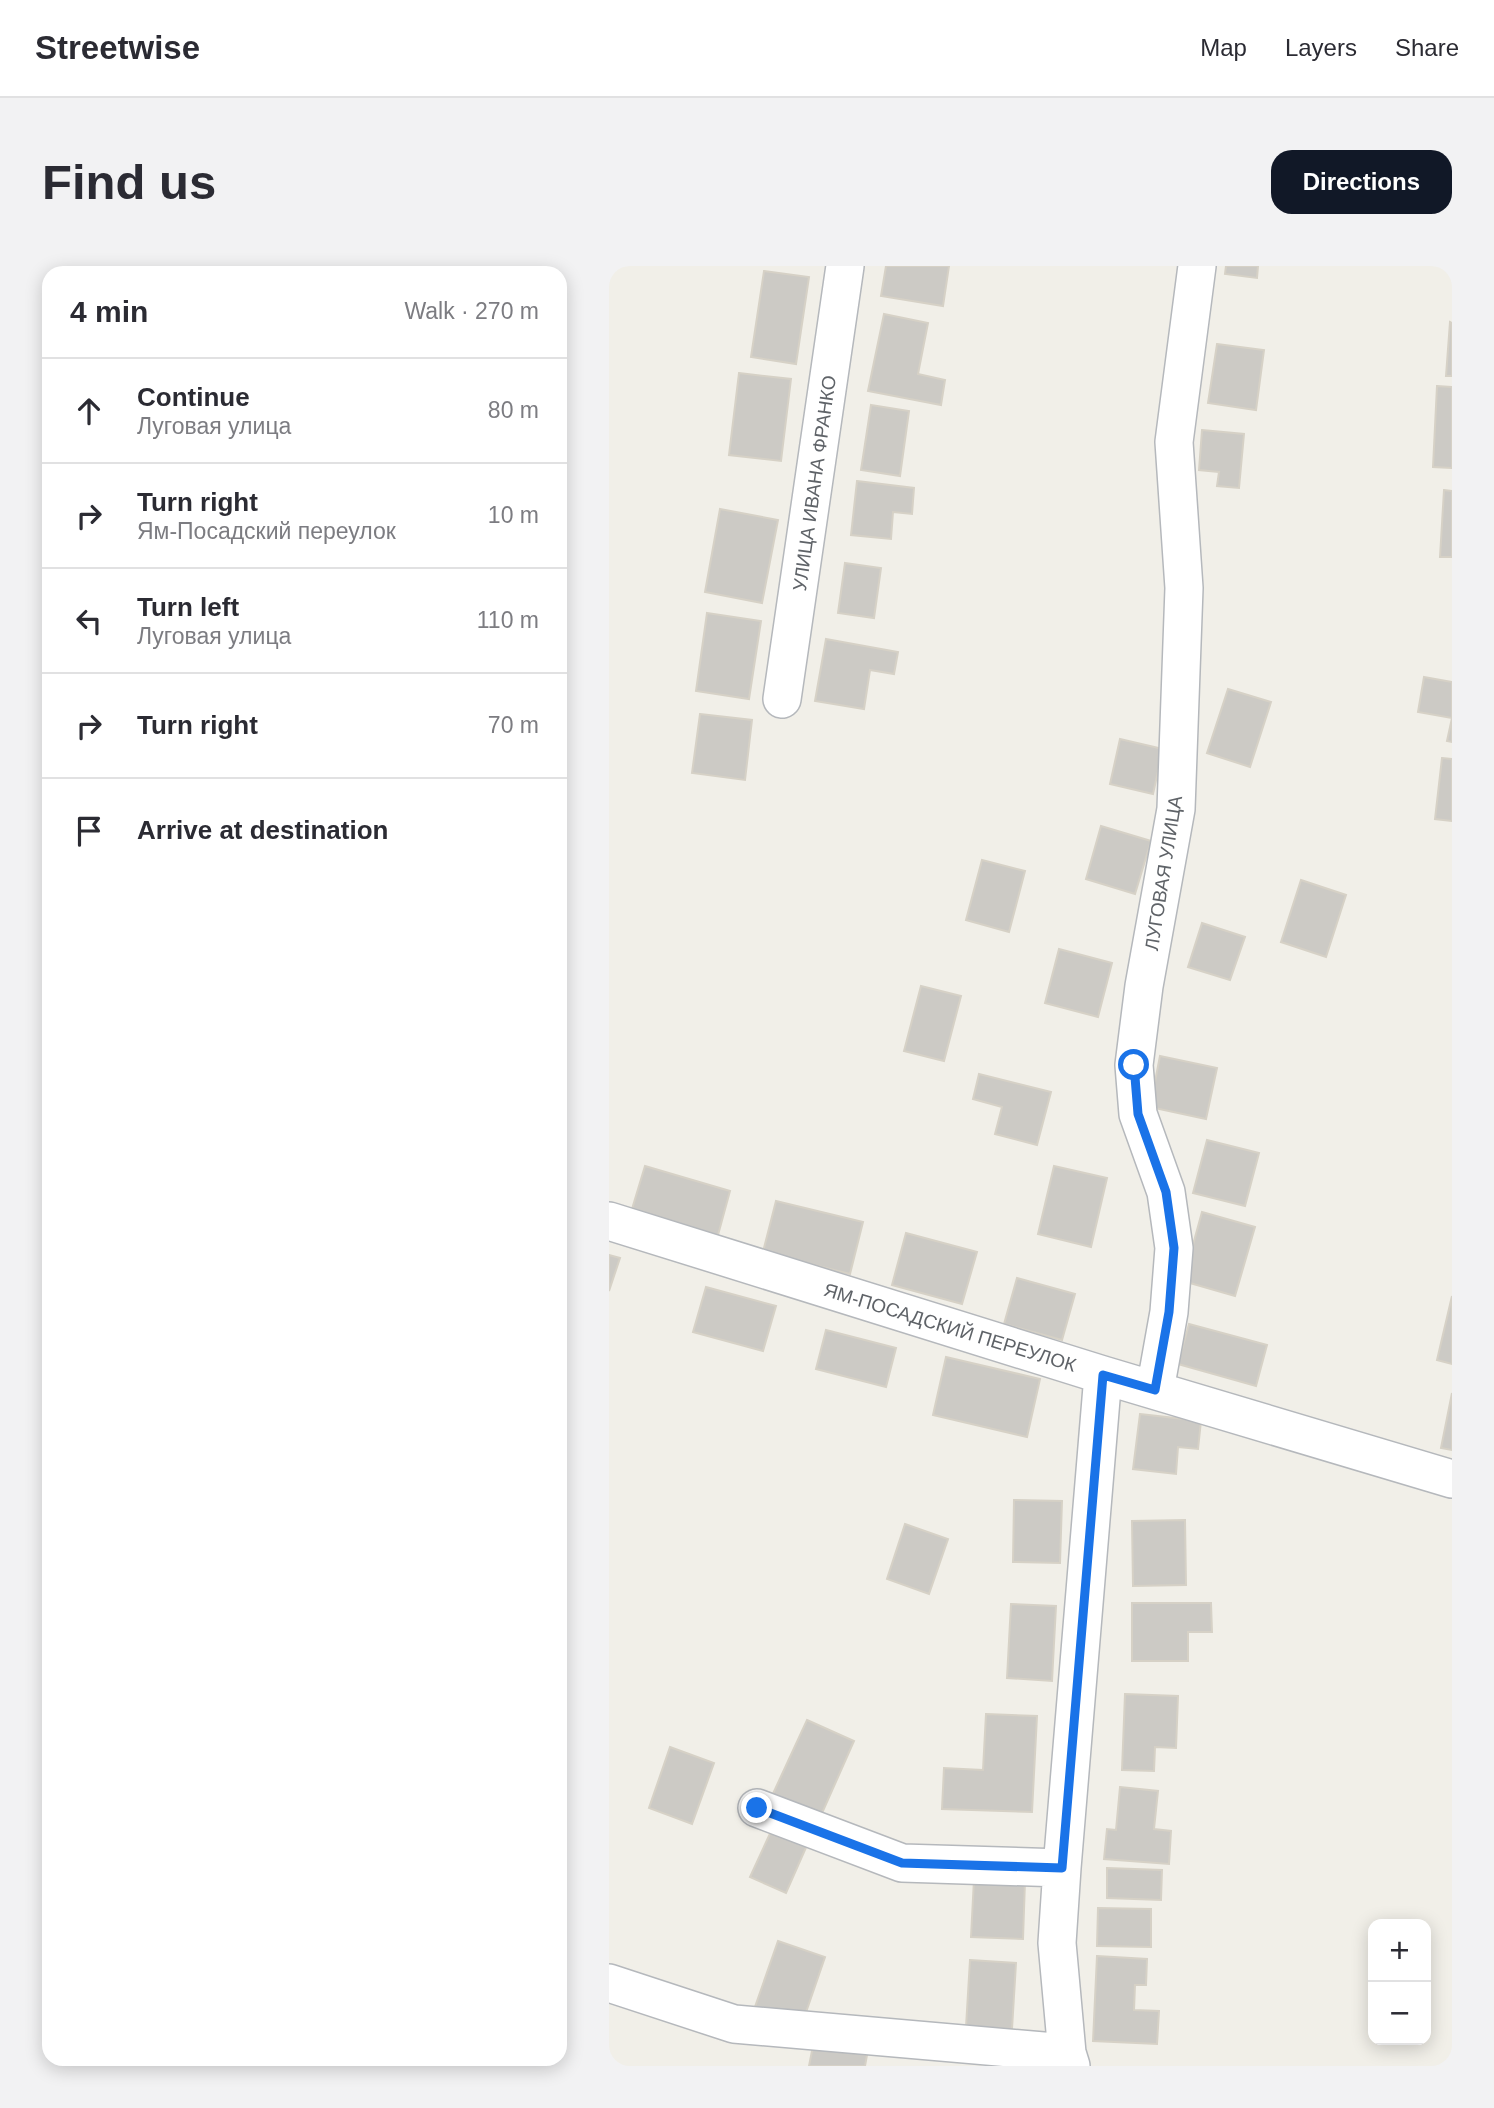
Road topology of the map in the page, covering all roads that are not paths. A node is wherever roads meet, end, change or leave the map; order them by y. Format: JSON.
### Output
{"nodes":[{"id":1,"x":845,"y":266,"type":"edge"},
{"id":2,"x":1197,"y":266,"type":"edge"},
{"id":3,"x":782,"y":699,"type":"dead end"},
{"id":4,"x":609,"y":1221,"type":"edge"},
{"id":5,"x":1103,"y":1375,"type":"junction"},
{"id":6,"x":1155,"y":1390,"type":"junction"},
{"id":7,"x":1452,"y":1479,"type":"edge"},
{"id":8,"x":757,"y":1808,"type":"dead end"},
{"id":9,"x":1062,"y":1868,"type":"junction"},
{"id":10,"x":609,"y":1983,"type":"edge"},
{"id":11,"x":1069,"y":2059,"type":"edge"}],
"edges":[{"from":1,"to":3,"type":"street","name":"УЛИЦА ИВАНА ФРАНКО"},
{"from":2,"to":6,"type":"street","name":"ЛУГОВАЯ УЛИЦА"},
{"from":4,"to":5,"type":"street","name":"ЯМ-ПОСАДСКИЙ ПЕРЕУЛОК"},
{"from":5,"to":6,"type":"street","name":"ЯМ-ПОСАДСКИЙ ПЕРЕУЛОК"},
{"from":5,"to":9,"type":"street"},
{"from":6,"to":7,"type":"street","name":"ЯМ-ПОСАДСКИЙ ПЕРЕУЛОК"},
{"from":8,"to":9,"type":"street"},
{"from":9,"to":11,"type":"street"},
{"from":10,"to":11,"type":"street"}]}
